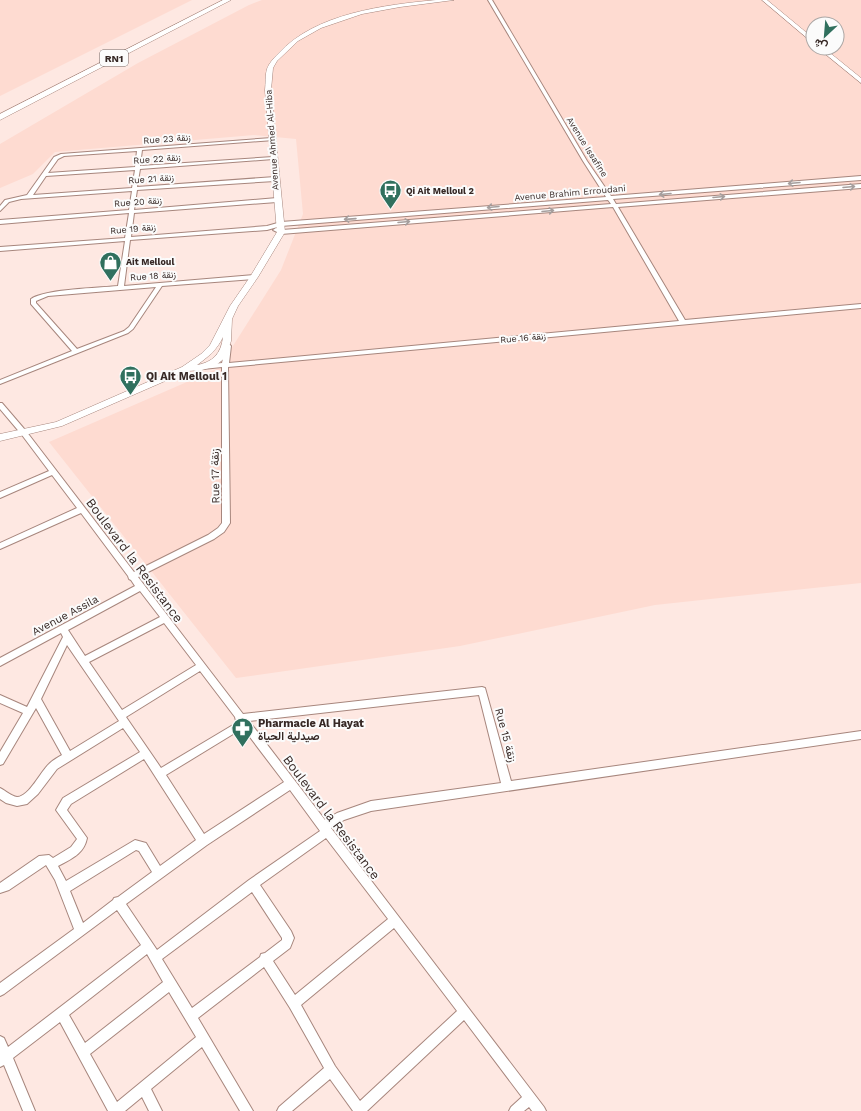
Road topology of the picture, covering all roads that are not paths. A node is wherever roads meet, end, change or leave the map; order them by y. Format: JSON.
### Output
{"nodes":[{"id":1,"x":222,"y":0,"type":"edge"},
{"id":2,"x":228,"y":0,"type":"edge"},
{"id":3,"x":452,"y":0,"type":"edge"},
{"id":4,"x":490,"y":0,"type":"edge"},
{"id":5,"x":764,"y":0,"type":"edge"},
{"id":6,"x":805,"y":34,"type":"edge"},
{"id":7,"x":831,"y":56,"type":"edge"},
{"id":8,"x":861,"y":81,"type":"edge"},
{"id":9,"x":0,"y":114,"type":"edge"},
{"id":10,"x":0,"y":117,"type":"edge"},
{"id":11,"x":272,"y":139,"type":"junction"},
{"id":12,"x":140,"y":149,"type":"junction"},
{"id":13,"x":273,"y":158,"type":"junction"},
{"id":14,"x":137,"y":168,"type":"junction"},
{"id":15,"x":43,"y":175,"type":"junction"},
{"id":16,"x":861,"y":178,"type":"edge"},
{"id":17,"x":275,"y":179,"type":"junction"},
{"id":18,"x":809,"y":182,"type":"junction"},
{"id":19,"x":861,"y":186,"type":"edge"},
{"id":20,"x":748,"y":187,"type":"junction"},
{"id":21,"x":135,"y":189,"type":"junction"},
{"id":22,"x":816,"y":189,"type":"junction"},
{"id":23,"x":754,"y":194,"type":"junction"},
{"id":24,"x":29,"y":196,"type":"junction"},
{"id":25,"x":610,"y":198,"type":"junction"},
{"id":26,"x":276,"y":200,"type":"junction"},
{"id":27,"x":614,"y":205,"type":"junction"},
{"id":28,"x":0,"y":209,"type":"edge"},
{"id":29,"x":132,"y":211,"type":"junction"},
{"id":30,"x":375,"y":217,"type":"junction"},
{"id":31,"x":0,"y":222,"type":"edge"},
{"id":32,"x":377,"y":224,"type":"junction"},
{"id":33,"x":281,"y":228,"type":"junction"},
{"id":34,"x":128,"y":239,"type":"junction"},
{"id":35,"x":0,"y":249,"type":"edge"},
{"id":36,"x":254,"y":277,"type":"junction"},
{"id":37,"x":160,"y":285,"type":"junction"},
{"id":38,"x":121,"y":288,"type":"junction"},
{"id":39,"x":861,"y":306,"type":"edge"},
{"id":40,"x":228,"y":320,"type":"junction"},
{"id":41,"x":683,"y":323,"type":"junction"},
{"id":42,"x":214,"y":346,"type":"junction"},
{"id":43,"x":75,"y":351,"type":"junction"},
{"id":44,"x":222,"y":363,"type":"junction"},
{"id":45,"x":185,"y":369,"type":"junction"},
{"id":46,"x":1,"y":382,"type":"edge"},
{"id":47,"x":0,"y":406,"type":"edge"},
{"id":48,"x":24,"y":434,"type":"junction"},
{"id":49,"x":0,"y":438,"type":"edge"},
{"id":50,"x":0,"y":446,"type":"edge"},
{"id":51,"x":52,"y":472,"type":"junction"},
{"id":52,"x":0,"y":495,"type":"edge"},
{"id":53,"x":80,"y":510,"type":"junction"},
{"id":54,"x":0,"y":546,"type":"edge"},
{"id":55,"x":132,"y":577,"type":"junction"},
{"id":56,"x":140,"y":587,"type":"junction"},
{"id":57,"x":164,"y":619,"type":"junction"},
{"id":58,"x":65,"y":633,"type":"junction"},
{"id":59,"x":83,"y":661,"type":"junction"},
{"id":60,"x":0,"y":662,"type":"edge"},
{"id":61,"x":200,"y":667,"type":"junction"},
{"id":62,"x":0,"y":699,"type":"edge"},
{"id":63,"x":36,"y":700,"type":"junction"},
{"id":64,"x":28,"y":712,"type":"junction"},
{"id":65,"x":123,"y":719,"type":"junction"},
{"id":66,"x":242,"y":721,"type":"junction"},
{"id":67,"x":861,"y":735,"type":"edge"},
{"id":68,"x":146,"y":753,"type":"junction"},
{"id":69,"x":68,"y":757,"type":"junction"},
{"id":70,"x":0,"y":761,"type":"edge"},
{"id":71,"x":160,"y":774,"type":"junction"},
{"id":72,"x":290,"y":784,"type":"junction"},
{"id":73,"x":507,"y":786,"type":"junction"},
{"id":74,"x":0,"y":793,"type":"edge"},
{"id":75,"x":325,"y":830,"type":"junction"},
{"id":76,"x":203,"y":841,"type":"junction"},
{"id":77,"x":52,"y":864,"type":"junction"},
{"id":78,"x":159,"y":873,"type":"junction"},
{"id":79,"x":253,"y":884,"type":"junction"},
{"id":80,"x":0,"y":888,"type":"edge"},
{"id":81,"x":63,"y":889,"type":"junction"},
{"id":82,"x":118,"y":902,"type":"junction"},
{"id":83,"x":394,"y":921,"type":"junction"},
{"id":84,"x":80,"y":930,"type":"junction"},
{"id":85,"x":148,"y":946,"type":"junction"},
{"id":86,"x":155,"y":958,"type":"junction"},
{"id":87,"x":265,"y":958,"type":"junction"},
{"id":88,"x":170,"y":984,"type":"junction"},
{"id":89,"x":0,"y":990,"type":"edge"},
{"id":90,"x":294,"y":1004,"type":"junction"},
{"id":91,"x":464,"y":1012,"type":"junction"},
{"id":92,"x":62,"y":1013,"type":"junction"},
{"id":93,"x":191,"y":1016,"type":"junction"},
{"id":94,"x":204,"y":1038,"type":"junction"},
{"id":95,"x":0,"y":1042,"type":"edge"},
{"id":96,"x":83,"y":1052,"type":"junction"},
{"id":97,"x":3,"y":1059,"type":"edge"},
{"id":98,"x":331,"y":1070,"type":"junction"},
{"id":99,"x":144,"y":1087,"type":"junction"},
{"id":100,"x":530,"y":1098,"type":"junction"},
{"id":101,"x":359,"y":1110,"type":"edge"},
{"id":102,"x":29,"y":1111,"type":"edge"},
{"id":103,"x":115,"y":1111,"type":"edge"},
{"id":104,"x":156,"y":1111,"type":"edge"},
{"id":105,"x":247,"y":1111,"type":"edge"},
{"id":106,"x":284,"y":1111,"type":"edge"},
{"id":107,"x":516,"y":1111,"type":"edge"},
{"id":108,"x":540,"y":1111,"type":"edge"}],
"edges":[{"from":1,"to":9,"type":"highway","number":"RN1"},
{"from":2,"to":10,"type":"highway","number":"RN1"},
{"from":3,"to":11,"type":"street","name":"Avenue Ahmed Al-Hiba"},
{"from":4,"to":25,"type":"street","name":"Avenue Issafine"},
{"from":5,"to":6,"type":"street"},
{"from":7,"to":8,"type":"street"},
{"from":11,"to":12,"type":"street","name":"Rue 23 زنقة"},
{"from":11,"to":13,"type":"street","name":"Avenue Ahmed Al-Hiba"},
{"from":12,"to":14,"type":"street"},
{"from":12,"to":15,"type":"street","name":"Rue 23 زنقة"},
{"from":13,"to":14,"type":"street","name":"Rue 22 زنقة"},
{"from":13,"to":17,"type":"street","name":"Avenue Ahmed Al-Hiba"},
{"from":14,"to":15,"type":"street","name":"Rue 22 زنقة"},
{"from":14,"to":21,"type":"street"},
{"from":15,"to":24,"type":"street"},
{"from":16,"to":18,"type":"street","name":"Avenue Brahim Erroudani"},
{"from":17,"to":21,"type":"street","name":"Rue 21 زنقة"},
{"from":17,"to":26,"type":"street","name":"Avenue Ahmed Al-Hiba"},
{"from":18,"to":20,"type":"street","name":"Avenue Brahim Erroudani","one_way":true},
{"from":18,"to":22,"type":"street"},
{"from":22,"to":19,"type":"street","name":"Avenue Brahim Erroudani","one_way":true},
{"from":20,"to":23,"type":"street"},
{"from":20,"to":25,"type":"street","name":"Avenue Brahim Erroudani","one_way":true},
{"from":21,"to":24,"type":"street","name":"Rue 21 زنقة"},
{"from":21,"to":29,"type":"street"},
{"from":22,"to":23,"type":"street","name":"Avenue Brahim Erroudani"},
{"from":27,"to":23,"type":"street","name":"Avenue Brahim Erroudani","one_way":true},
{"from":24,"to":28,"type":"street","name":"Rue 21 زنقة"},
{"from":25,"to":27,"type":"street","name":"Avenue Issafine"},
{"from":25,"to":30,"type":"street","name":"Avenue Brahim Erroudani","one_way":true},
{"from":26,"to":29,"type":"street","name":"Rue 20 زنقة"},
{"from":26,"to":33,"type":"street","name":"Avenue Ahmed Al-Hiba"},
{"from":32,"to":27,"type":"street","name":"Avenue Brahim Erroudani","one_way":true},
{"from":27,"to":41,"type":"street","name":"Avenue Issafine"},
{"from":29,"to":31,"type":"street","name":"Rue 20 زنقة"},
{"from":29,"to":34,"type":"street"},
{"from":30,"to":32,"type":"street"},
{"from":30,"to":33,"type":"street","name":"Avenue Brahim Erroudani","one_way":true},
{"from":32,"to":33,"type":"street","name":"Avenue Brahim Erroudani"},
{"from":33,"to":34,"type":"street","name":"Rue 19 زنقة"},
{"from":33,"to":36,"type":"street"},
{"from":34,"to":35,"type":"street","name":"Rue 19 زنقة"},
{"from":34,"to":38,"type":"street"},
{"from":36,"to":37,"type":"street","name":"Rue 18 زنقة"},
{"from":36,"to":40,"type":"street"},
{"from":37,"to":38,"type":"street","name":"Rue 18 زنقة"},
{"from":37,"to":43,"type":"street"},
{"from":38,"to":43,"type":"street","name":"Rue 18 زنقة"},
{"from":39,"to":41,"type":"street","name":"Rue 16 زنقة"},
{"from":40,"to":42,"type":"street"},
{"from":40,"to":44,"type":"street"},
{"from":41,"to":44,"type":"street","name":"Rue 16 زنقة"},
{"from":42,"to":44,"type":"street"},
{"from":42,"to":45,"type":"street"},
{"from":43,"to":46,"type":"street"},
{"from":44,"to":45,"type":"street"},
{"from":44,"to":55,"type":"street","name":"Rue 17 زنقة"},
{"from":45,"to":48,"type":"street"},
{"from":47,"to":48,"type":"street","name":"Boulevard la Resistance"},
{"from":48,"to":49,"type":"street"},
{"from":48,"to":50,"type":"street"},
{"from":48,"to":51,"type":"street","name":"Boulevard la Resistance"},
{"from":51,"to":52,"type":"street"},
{"from":51,"to":53,"type":"street","name":"Boulevard la Resistance"},
{"from":53,"to":54,"type":"street"},
{"from":53,"to":55,"type":"street","name":"Boulevard la Resistance"},
{"from":55,"to":56,"type":"street","name":"Boulevard la Resistance"},
{"from":56,"to":57,"type":"street","name":"Boulevard la Resistance"},
{"from":56,"to":58,"type":"street","name":"Avenue Assila"},
{"from":57,"to":59,"type":"street"},
{"from":57,"to":61,"type":"street","name":"Boulevard la Resistance"},
{"from":58,"to":59,"type":"street"},
{"from":58,"to":60,"type":"street","name":"Avenue Assila"},
{"from":58,"to":63,"type":"street"},
{"from":59,"to":65,"type":"street"},
{"from":61,"to":65,"type":"street"},
{"from":61,"to":66,"type":"street","name":"Boulevard la Resistance"},
{"from":62,"to":64,"type":"street"},
{"from":63,"to":64,"type":"street"},
{"from":63,"to":69,"type":"street"},
{"from":64,"to":70,"type":"street"},
{"from":65,"to":68,"type":"street"},
{"from":65,"to":69,"type":"street"},
{"from":66,"to":71,"type":"street"},
{"from":66,"to":72,"type":"street","name":"Boulevard la Resistance"},
{"from":66,"to":73,"type":"street","name":"Rue 15 زنقة"},
{"from":67,"to":73,"type":"street"},
{"from":68,"to":71,"type":"street"},
{"from":68,"to":77,"type":"street"},
{"from":69,"to":74,"type":"street"},
{"from":71,"to":76,"type":"street"},
{"from":72,"to":75,"type":"street","name":"Boulevard la Resistance"},
{"from":72,"to":76,"type":"street"},
{"from":73,"to":75,"type":"street"},
{"from":75,"to":79,"type":"street"},
{"from":75,"to":83,"type":"street","name":"Boulevard la Resistance"},
{"from":76,"to":78,"type":"street"},
{"from":77,"to":80,"type":"street"},
{"from":77,"to":81,"type":"street"},
{"from":78,"to":81,"type":"street"},
{"from":78,"to":82,"type":"street"},
{"from":79,"to":86,"type":"street"},
{"from":79,"to":87,"type":"street"},
{"from":81,"to":84,"type":"street"},
{"from":82,"to":84,"type":"street"},
{"from":82,"to":85,"type":"street"},
{"from":83,"to":90,"type":"street"},
{"from":83,"to":91,"type":"street","name":"Boulevard la Resistance"},
{"from":84,"to":89,"type":"street"},
{"from":85,"to":86,"type":"street"},
{"from":85,"to":92,"type":"street"},
{"from":86,"to":88,"type":"street"},
{"from":87,"to":90,"type":"street"},
{"from":87,"to":93,"type":"street"},
{"from":88,"to":93,"type":"street"},
{"from":88,"to":96,"type":"street"},
{"from":90,"to":98,"type":"street"},
{"from":91,"to":100,"type":"street","name":"Boulevard la Resistance"},
{"from":91,"to":101,"type":"street"},
{"from":92,"to":96,"type":"street"},
{"from":92,"to":97,"type":"street"},
{"from":93,"to":94,"type":"street"},
{"from":94,"to":99,"type":"street"},
{"from":94,"to":105,"type":"street"},
{"from":95,"to":97,"type":"street"},
{"from":96,"to":103,"type":"street"},
{"from":97,"to":102,"type":"street"},
{"from":98,"to":101,"type":"street"},
{"from":98,"to":106,"type":"street"},
{"from":99,"to":103,"type":"street"},
{"from":99,"to":104,"type":"street"},
{"from":100,"to":107,"type":"street"},
{"from":100,"to":108,"type":"street","name":"Boulevard la Resistance"}]}
